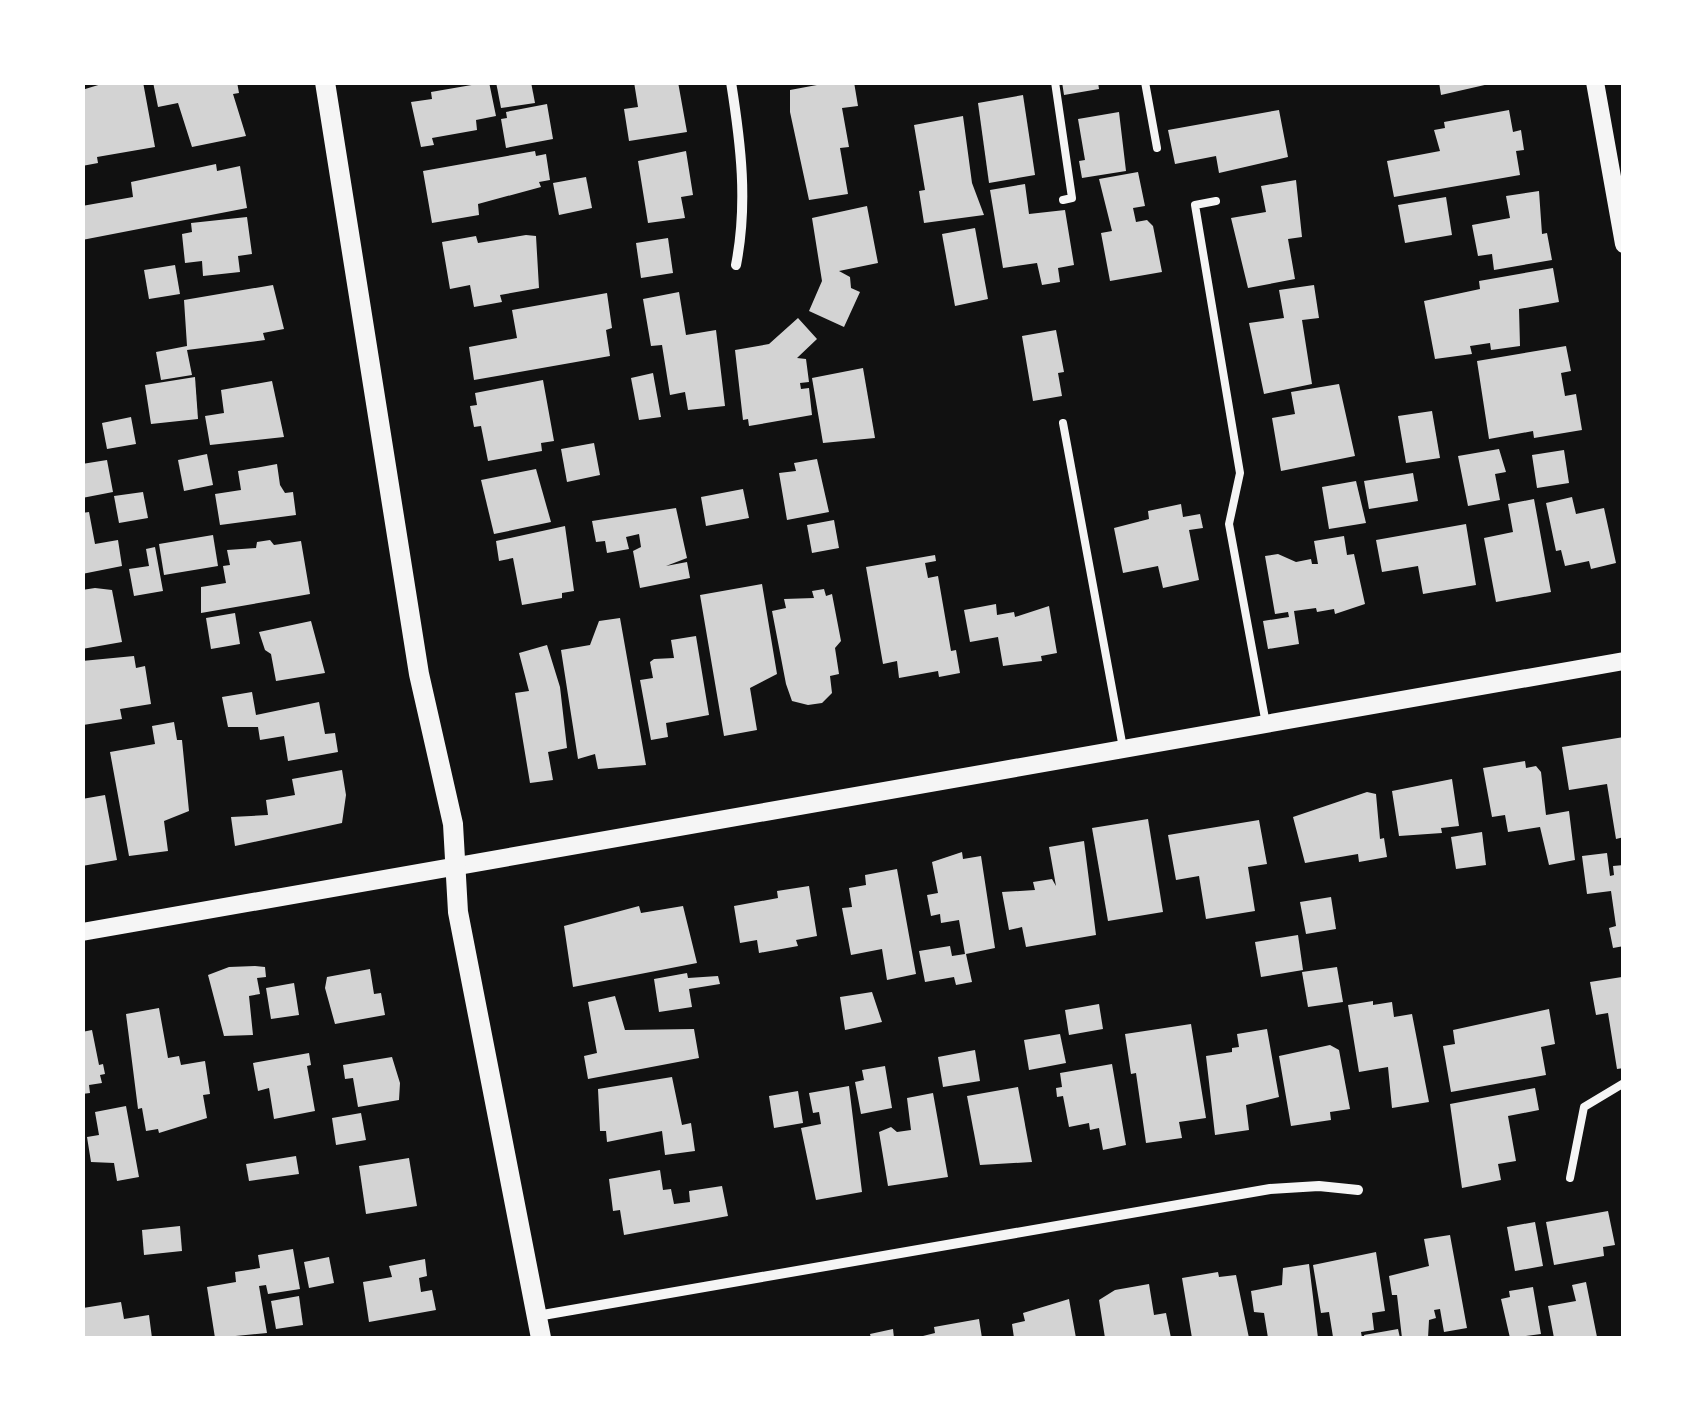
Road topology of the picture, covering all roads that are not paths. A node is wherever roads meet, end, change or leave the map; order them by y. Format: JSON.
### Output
{"nodes":[{"id":1,"x":325,"y":82,"type":"edge"},
{"id":2,"x":731,"y":82,"type":"edge"},
{"id":3,"x":1055,"y":82,"type":"edge"},
{"id":4,"x":1145,"y":82,"type":"edge"},
{"id":5,"x":1595,"y":82,"type":"edge"},
{"id":6,"x":1157,"y":148,"type":"dead end"},
{"id":7,"x":1063,"y":200,"type":"dead end"},
{"id":8,"x":1216,"y":202,"type":"dead end"},
{"id":9,"x":1624,"y":244,"type":"edge"},
{"id":10,"x":736,"y":265,"type":"dead end"},
{"id":11,"x":1063,"y":423,"type":"dead end"},
{"id":12,"x":1624,"y":661,"type":"edge"},
{"id":13,"x":1266,"y":724,"type":"junction"},
{"id":14,"x":1123,"y":748,"type":"junction"},
{"id":15,"x":457,"y":866,"type":"junction"},
{"id":16,"x":82,"y":932,"type":"edge"},
{"id":17,"x":1624,"y":1084,"type":"edge"},
{"id":18,"x":1570,"y":1178,"type":"dead end"},
{"id":19,"x":1358,"y":1190,"type":"dead end"},
{"id":20,"x":536,"y":1316,"type":"junction"},
{"id":21,"x":541,"y":1338,"type":"edge"}],
"edges":[{"from":1,"to":15,"type":"main road"},
{"from":2,"to":10,"type":"street"},
{"from":3,"to":7,"type":"lane"},
{"from":4,"to":6,"type":"lane"},
{"from":5,"to":9,"type":"street"},
{"from":8,"to":13,"type":"lane"},
{"from":11,"to":14,"type":"lane"},
{"from":12,"to":13,"type":"street"},
{"from":13,"to":14,"type":"street"},
{"from":14,"to":15,"type":"street"},
{"from":15,"to":16,"type":"street"},
{"from":15,"to":20,"type":"main road"},
{"from":17,"to":18,"type":"lane"},
{"from":19,"to":20,"type":"street"},
{"from":20,"to":21,"type":"main road"}]}
